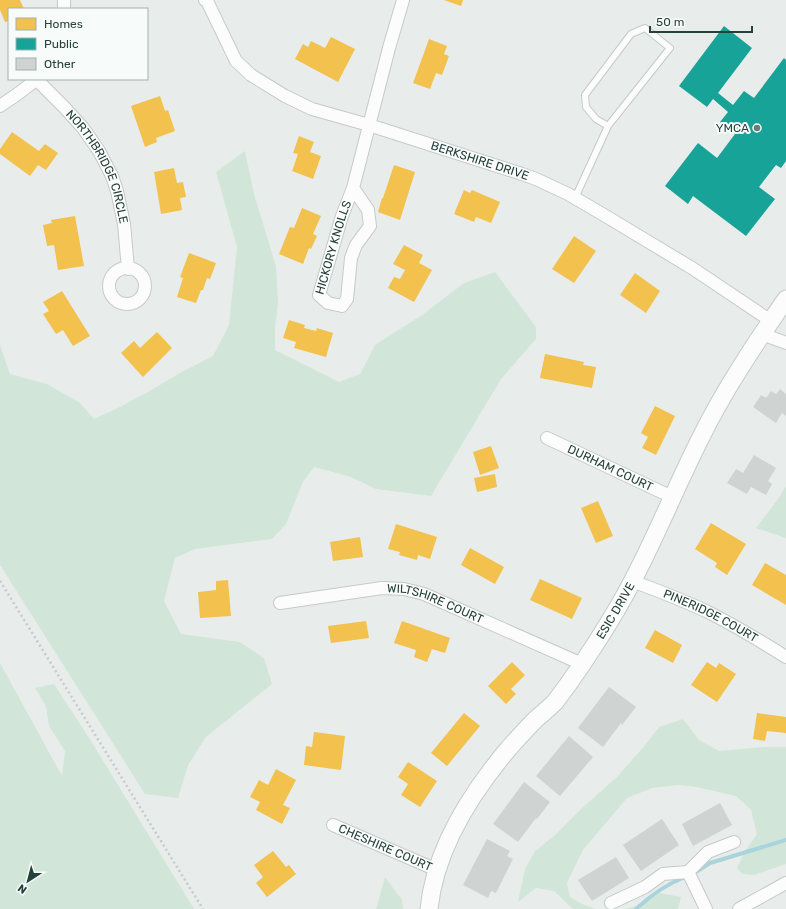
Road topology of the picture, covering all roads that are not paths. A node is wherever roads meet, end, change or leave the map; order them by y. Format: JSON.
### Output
{"nodes":[{"id":1,"x":206,"y":0,"type":"edge"},
{"id":2,"x":403,"y":0,"type":"edge"},
{"id":3,"x":36,"y":80,"type":"edge"},
{"id":4,"x":38,"y":80,"type":"edge"},
{"id":5,"x":0,"y":106,"type":"edge"},
{"id":6,"x":369,"y":126,"type":"junction"},
{"id":7,"x":608,"y":126,"type":"junction"},
{"id":8,"x":353,"y":188,"type":"junction"},
{"id":9,"x":575,"y":198,"type":"junction"},
{"id":10,"x":128,"y":269,"type":"dead end"},
{"id":11,"x":777,"y":315,"type":"edge"},
{"id":12,"x":786,"y":343,"type":"edge"},
{"id":13,"x":548,"y":438,"type":"dead end"},
{"id":14,"x":672,"y":497,"type":"junction"},
{"id":15,"x":632,"y":581,"type":"junction"},
{"id":16,"x":280,"y":603,"type":"dead end"},
{"id":17,"x":786,"y":657,"type":"edge"},
{"id":18,"x":582,"y":664,"type":"junction"},
{"id":19,"x":333,"y":825,"type":"dead end"},
{"id":20,"x":734,"y":842,"type":"dead end"},
{"id":21,"x":437,"y":870,"type":"junction"},
{"id":22,"x":688,"y":872,"type":"junction"},
{"id":23,"x":786,"y":883,"type":"edge"},
{"id":24,"x":611,"y":903,"type":"dead end"},
{"id":25,"x":428,"y":909,"type":"edge"},
{"id":26,"x":706,"y":909,"type":"edge"},
{"id":27,"x":739,"y":909,"type":"edge"}],
"edges":[{"from":1,"to":6,"type":"street","name":"BERKSHIRE DRIVE"},
{"from":2,"to":6,"type":"street","name":"HICKORY KNOLLS"},
{"from":3,"to":5,"type":"street"},
{"from":4,"to":10,"type":"street","name":"NORTHBRIDGE CIRCLE"},
{"from":6,"to":8,"type":"street","name":"HICKORY KNOLLS"},
{"from":6,"to":9,"type":"street","name":"BERKSHIRE DRIVE"},
{"from":7,"to":7,"type":"lane"},
{"from":7,"to":9,"type":"lane"},
{"from":8,"to":8,"type":"street","name":"HICKORY KNOLLS"},
{"from":9,"to":11,"type":"street","name":"BERKSHIRE DRIVE"},
{"from":11,"to":12,"type":"street","name":"BERKSHIRE DRIVE"},
{"from":11,"to":14,"type":"street","name":"ESIC DRIVE"},
{"from":13,"to":14,"type":"street","name":"DURHAM COURT"},
{"from":14,"to":15,"type":"street","name":"ESIC DRIVE"},
{"from":15,"to":17,"type":"street","name":"PINERIDGE COURT"},
{"from":15,"to":18,"type":"street","name":"ESIC DRIVE"},
{"from":16,"to":18,"type":"street","name":"WILTSHIRE COURT"},
{"from":18,"to":21,"type":"street","name":"ESIC DRIVE"},
{"from":19,"to":21,"type":"street","name":"CHESHIRE COURT"},
{"from":20,"to":22,"type":"street"},
{"from":21,"to":25,"type":"street","name":"ESIC DRIVE"},
{"from":22,"to":24,"type":"street"},
{"from":22,"to":26,"type":"street"},
{"from":23,"to":27,"type":"street"}]}
